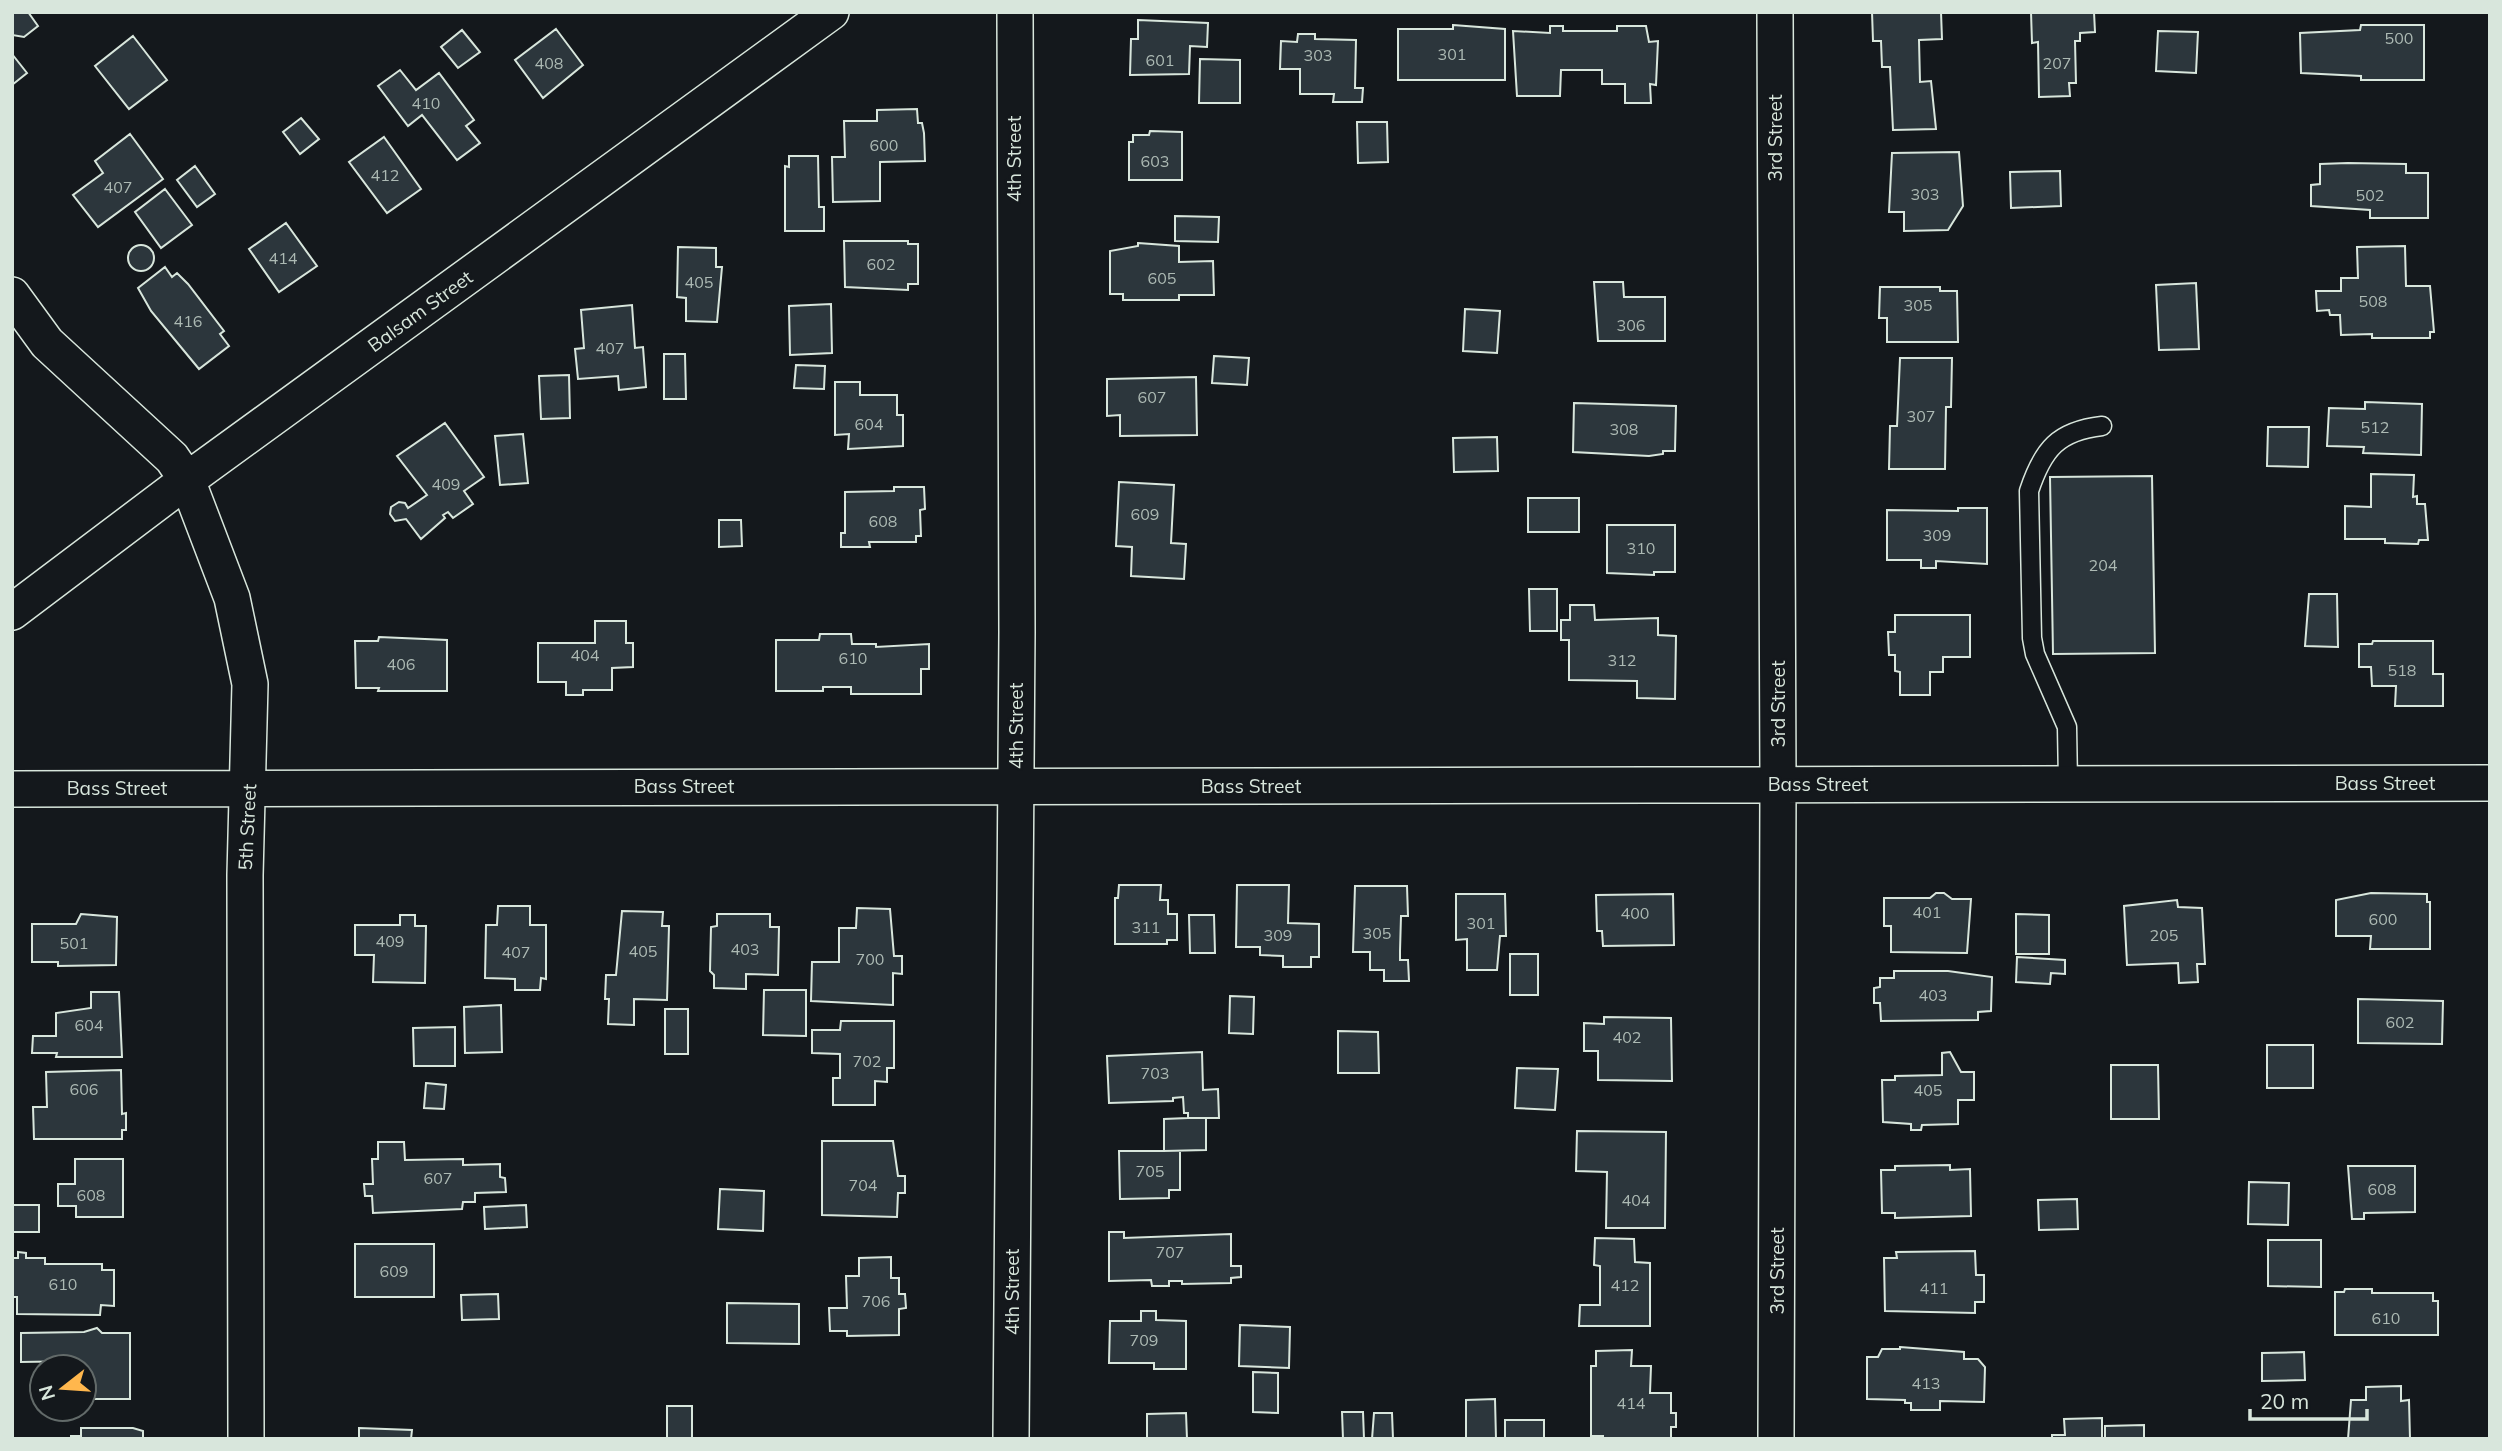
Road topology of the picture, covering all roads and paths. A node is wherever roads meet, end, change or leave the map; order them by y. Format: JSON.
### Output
{"nodes":[{"id":1,"x":831,"y":12,"type":"edge"},
{"id":2,"x":1015,"y":12,"type":"edge"},
{"id":3,"x":1775,"y":12,"type":"edge"},
{"id":4,"x":12,"y":295,"type":"edge"},
{"id":5,"x":2102,"y":426,"type":"dead end"},
{"id":6,"x":187,"y":480,"type":"junction"},
{"id":7,"x":12,"y":612,"type":"edge"},
{"id":8,"x":2068,"y":783,"type":"junction"},
{"id":9,"x":2490,"y":783,"type":"edge"},
{"id":10,"x":1778,"y":784,"type":"junction"},
{"id":11,"x":1016,"y":786,"type":"junction"},
{"id":12,"x":250,"y":787,"type":"junction"},
{"id":13,"x":12,"y":789,"type":"edge"},
{"id":14,"x":246,"y":1439,"type":"edge"},
{"id":15,"x":1011,"y":1439,"type":"edge"},
{"id":16,"x":1776,"y":1439,"type":"edge"}],
"edges":[{"from":1,"to":6,"type":"street","name":"Balsam Street"},
{"from":2,"to":11,"type":"street","name":"4th Street"},
{"from":3,"to":10,"type":"street","name":"3rd Street"},
{"from":4,"to":6,"type":"street","name":"5th Street"},
{"from":5,"to":8,"type":"lane"},
{"from":6,"to":7,"type":"street","name":"Balsam Street"},
{"from":6,"to":12,"type":"street","name":"5th Street"},
{"from":8,"to":9,"type":"street","name":"Bass Street"},
{"from":8,"to":10,"type":"street","name":"Bass Street"},
{"from":10,"to":11,"type":"street","name":"Bass Street"},
{"from":10,"to":16,"type":"street","name":"3rd Street"},
{"from":11,"to":12,"type":"street","name":"Bass Street"},
{"from":11,"to":15,"type":"street","name":"4th Street"},
{"from":12,"to":13,"type":"street","name":"Bass Street"},
{"from":12,"to":14,"type":"street","name":"5th Street"}]}
